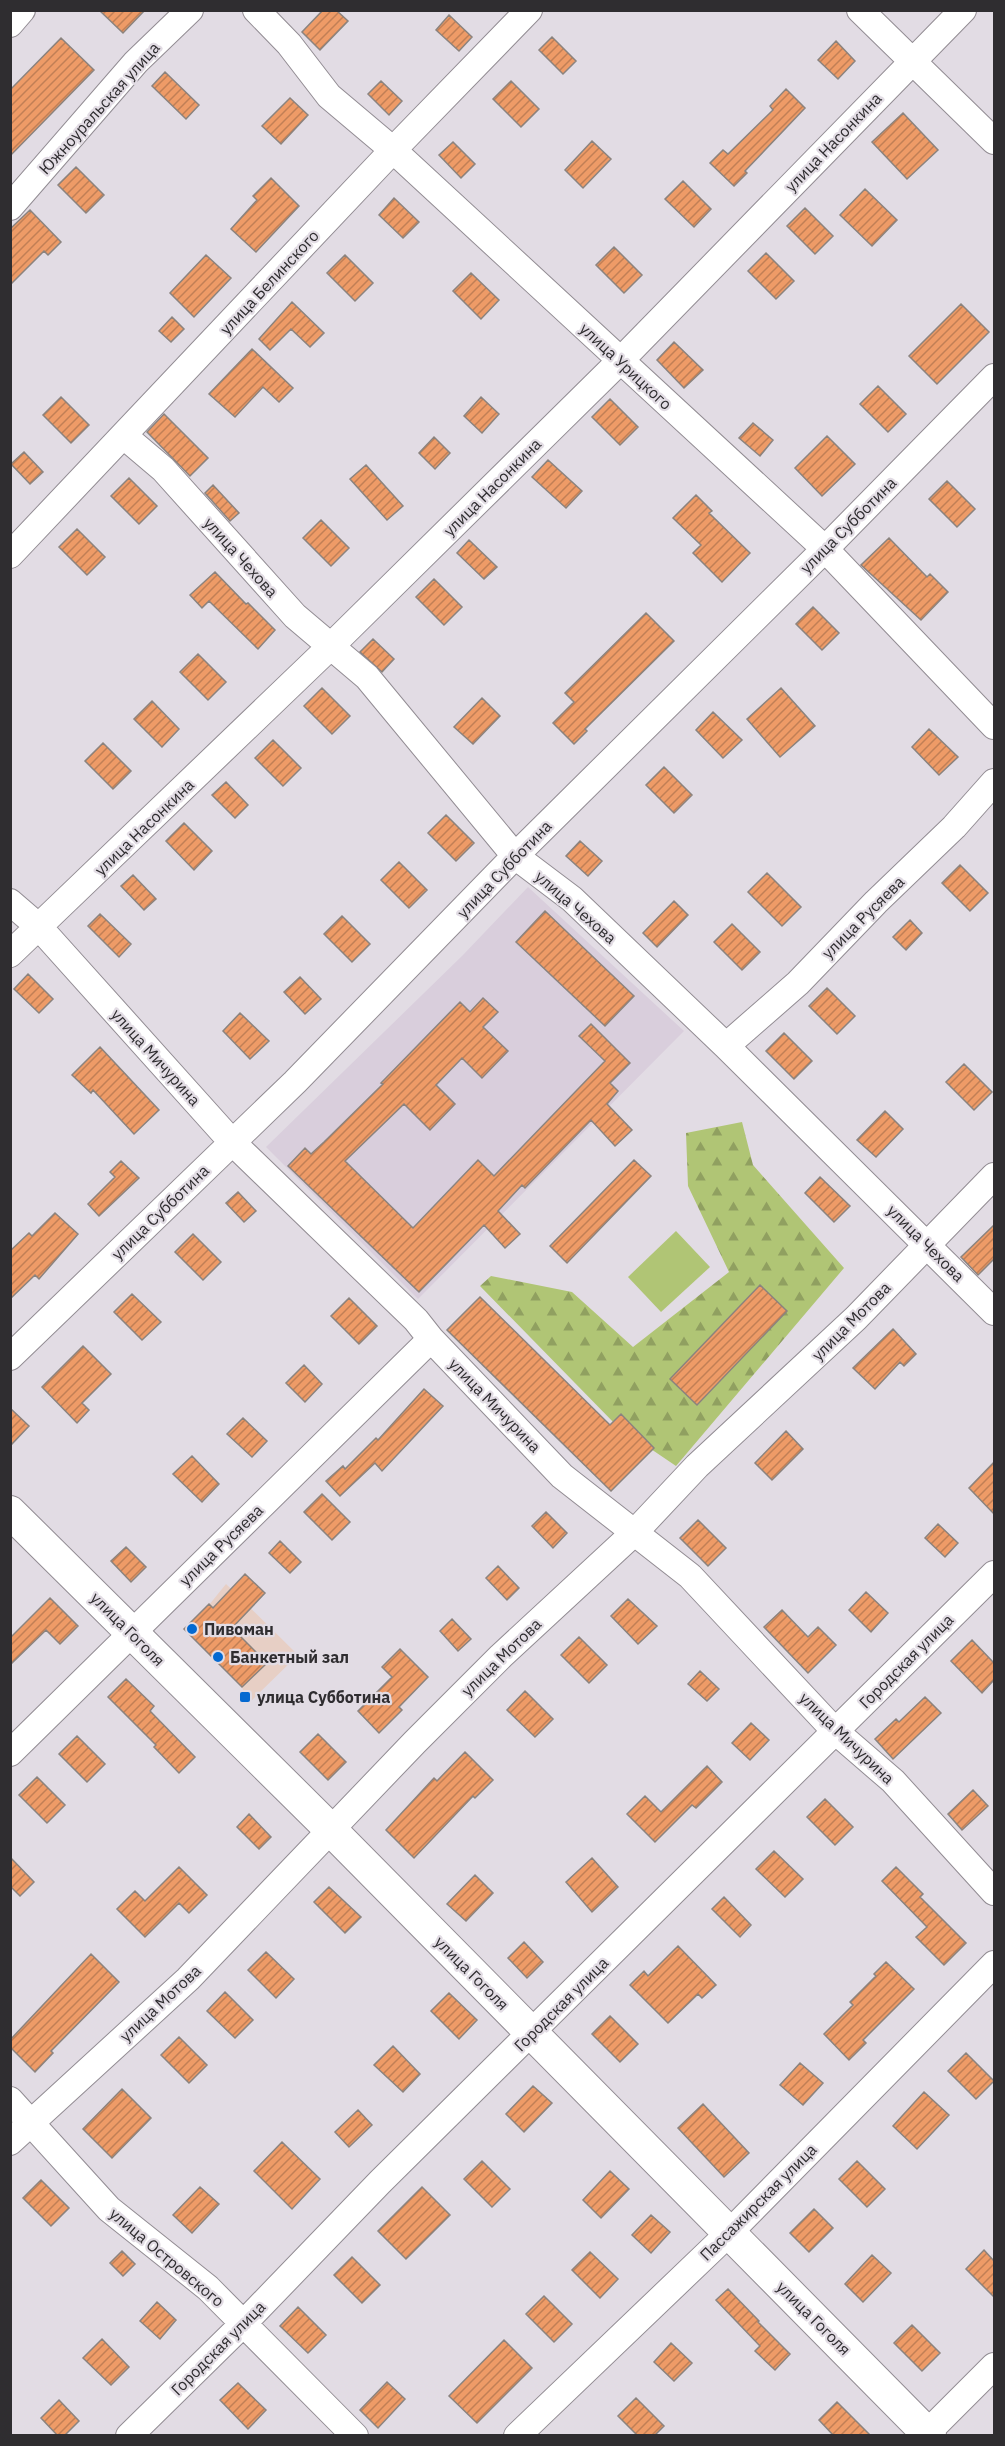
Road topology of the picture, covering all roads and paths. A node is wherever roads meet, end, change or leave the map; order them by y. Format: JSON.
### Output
{"nodes":[{"id":1,"x":22,"y":10,"type":"edge"},
{"id":2,"x":190,"y":10,"type":"edge"},
{"id":3,"x":256,"y":10,"type":"edge"},
{"id":4,"x":529,"y":10,"type":"edge"},
{"id":5,"x":860,"y":10,"type":"edge"},
{"id":6,"x":963,"y":10,"type":"edge"},
{"id":7,"x":10,"y":24,"type":"edge"},
{"id":8,"x":911,"y":62,"type":"junction"},
{"id":9,"x":994,"y":141,"type":"edge"},
{"id":10,"x":393,"y":150,"type":"junction"},
{"id":11,"x":10,"y":207,"type":"edge"},
{"id":12,"x":620,"y":361,"type":"junction"},
{"id":13,"x":994,"y":377,"type":"edge"},
{"id":14,"x":124,"y":436,"type":"junction"},
{"id":15,"x":825,"y":549,"type":"junction"},
{"id":16,"x":10,"y":555,"type":"edge"},
{"id":17,"x":331,"y":646,"type":"junction"},
{"id":18,"x":994,"y":726,"type":"edge"},
{"id":19,"x":994,"y":782,"type":"edge"},
{"id":20,"x":515,"y":856,"type":"junction"},
{"id":21,"x":10,"y":902,"type":"edge"},
{"id":22,"x":39,"y":927,"type":"junction"},
{"id":23,"x":10,"y":954,"type":"edge"},
{"id":24,"x":726,"y":1046,"type":"junction"},
{"id":25,"x":232,"y":1142,"type":"junction"},
{"id":26,"x":994,"y":1176,"type":"edge"},
{"id":27,"x":927,"y":1243,"type":"junction"},
{"id":28,"x":994,"y":1311,"type":"edge"},
{"id":29,"x":431,"y":1339,"type":"junction"},
{"id":30,"x":10,"y":1358,"type":"edge"},
{"id":31,"x":10,"y":1512,"type":"edge"},
{"id":32,"x":635,"y":1532,"type":"junction"},
{"id":33,"x":994,"y":1574,"type":"edge"},
{"id":34,"x":132,"y":1634,"type":"junction"},
{"id":35,"x":835,"y":1731,"type":"junction"},
{"id":36,"x":10,"y":1753,"type":"edge"},
{"id":37,"x":330,"y":1829,"type":"junction"},
{"id":38,"x":994,"y":1892,"type":"edge"},
{"id":39,"x":994,"y":1964,"type":"edge"},
{"id":40,"x":532,"y":2033,"type":"junction"},
{"id":41,"x":10,"y":2100,"type":"edge"},
{"id":42,"x":31,"y":2121,"type":"junction"},
{"id":43,"x":10,"y":2142,"type":"edge"},
{"id":44,"x":729,"y":2233,"type":"junction"},
{"id":45,"x":243,"y":2324,"type":"junction"},
{"id":46,"x":994,"y":2366,"type":"edge"},
{"id":47,"x":927,"y":2434,"type":"edge"},
{"id":48,"x":129,"y":2436,"type":"edge"},
{"id":49,"x":355,"y":2436,"type":"edge"},
{"id":50,"x":517,"y":2436,"type":"edge"}],
"edges":[{"from":1,"to":7,"type":"street"},
{"from":2,"to":11,"type":"street","name":"Южноуральская улица"},
{"from":3,"to":10,"type":"street","name":"улица Урицкого"},
{"from":4,"to":10,"type":"street","name":"улица Белинского"},
{"from":5,"to":8,"type":"street"},
{"from":6,"to":8,"type":"street","name":"улица Насонкина"},
{"from":8,"to":9,"type":"street"},
{"from":8,"to":12,"type":"street","name":"улица Насонкина"},
{"from":10,"to":12,"type":"street","name":"улица Урицкого"},
{"from":10,"to":14,"type":"street","name":"улица Белинского"},
{"from":12,"to":15,"type":"street","name":"улица Урицкого"},
{"from":12,"to":17,"type":"street","name":"улица Насонкина"},
{"from":13,"to":15,"type":"street","name":"улица Субботина"},
{"from":14,"to":16,"type":"street","name":"улица Белинского"},
{"from":14,"to":17,"type":"street","name":"улица Чехова"},
{"from":15,"to":18,"type":"street","name":"улица Урицкого"},
{"from":15,"to":20,"type":"street","name":"улица Субботина"},
{"from":17,"to":20,"type":"street","name":"улица Чехова"},
{"from":17,"to":22,"type":"street","name":"улица Насонкина"},
{"from":19,"to":24,"type":"street","name":"улица Русяева"},
{"from":20,"to":24,"type":"street","name":"улица Чехова"},
{"from":20,"to":25,"type":"street","name":"улица Субботина"},
{"from":21,"to":22,"type":"street","name":"улица Мичурина"},
{"from":22,"to":23,"type":"street","name":"улица Насонкина"},
{"from":22,"to":25,"type":"street","name":"улица Мичурина"},
{"from":24,"to":27,"type":"street","name":"улица Чехова"},
{"from":25,"to":29,"type":"street","name":"улица Мичурина"},
{"from":25,"to":30,"type":"street","name":"улица Субботина"},
{"from":26,"to":27,"type":"street","name":"улица Мотова"},
{"from":27,"to":28,"type":"street","name":"улица Чехова"},
{"from":27,"to":32,"type":"street","name":"улица Мотова"},
{"from":29,"to":32,"type":"street","name":"улица Мичурина"},
{"from":29,"to":34,"type":"street","name":"улица Русяева"},
{"from":31,"to":34,"type":"street","name":"улица Гоголя"},
{"from":32,"to":35,"type":"street","name":"улица Мичурина"},
{"from":32,"to":37,"type":"street","name":"улица Мотова"},
{"from":33,"to":35,"type":"street","name":"Городская улица"},
{"from":34,"to":36,"type":"street","name":"улица Русяева"},
{"from":34,"to":37,"type":"street","name":"улица Гоголя"},
{"from":35,"to":38,"type":"street","name":"улица Мичурина"},
{"from":35,"to":40,"type":"street","name":"Городская улица"},
{"from":37,"to":40,"type":"street","name":"улица Гоголя"},
{"from":37,"to":42,"type":"street","name":"улица Мотова"},
{"from":39,"to":44,"type":"street","name":"Пассажирская улица"},
{"from":40,"to":44,"type":"street","name":"улица Гоголя"},
{"from":40,"to":45,"type":"street","name":"Городская улица"},
{"from":41,"to":42,"type":"street","name":"улица Островского"},
{"from":42,"to":43,"type":"street","name":"улица Мотова"},
{"from":42,"to":45,"type":"street","name":"улица Островского"},
{"from":44,"to":47,"type":"street","name":"улица Гоголя"},
{"from":44,"to":50,"type":"street","name":"Пассажирская улица"},
{"from":45,"to":48,"type":"street","name":"Городская улица"},
{"from":45,"to":49,"type":"street","name":"улица Островского"},
{"from":46,"to":47,"type":"street"}]}
